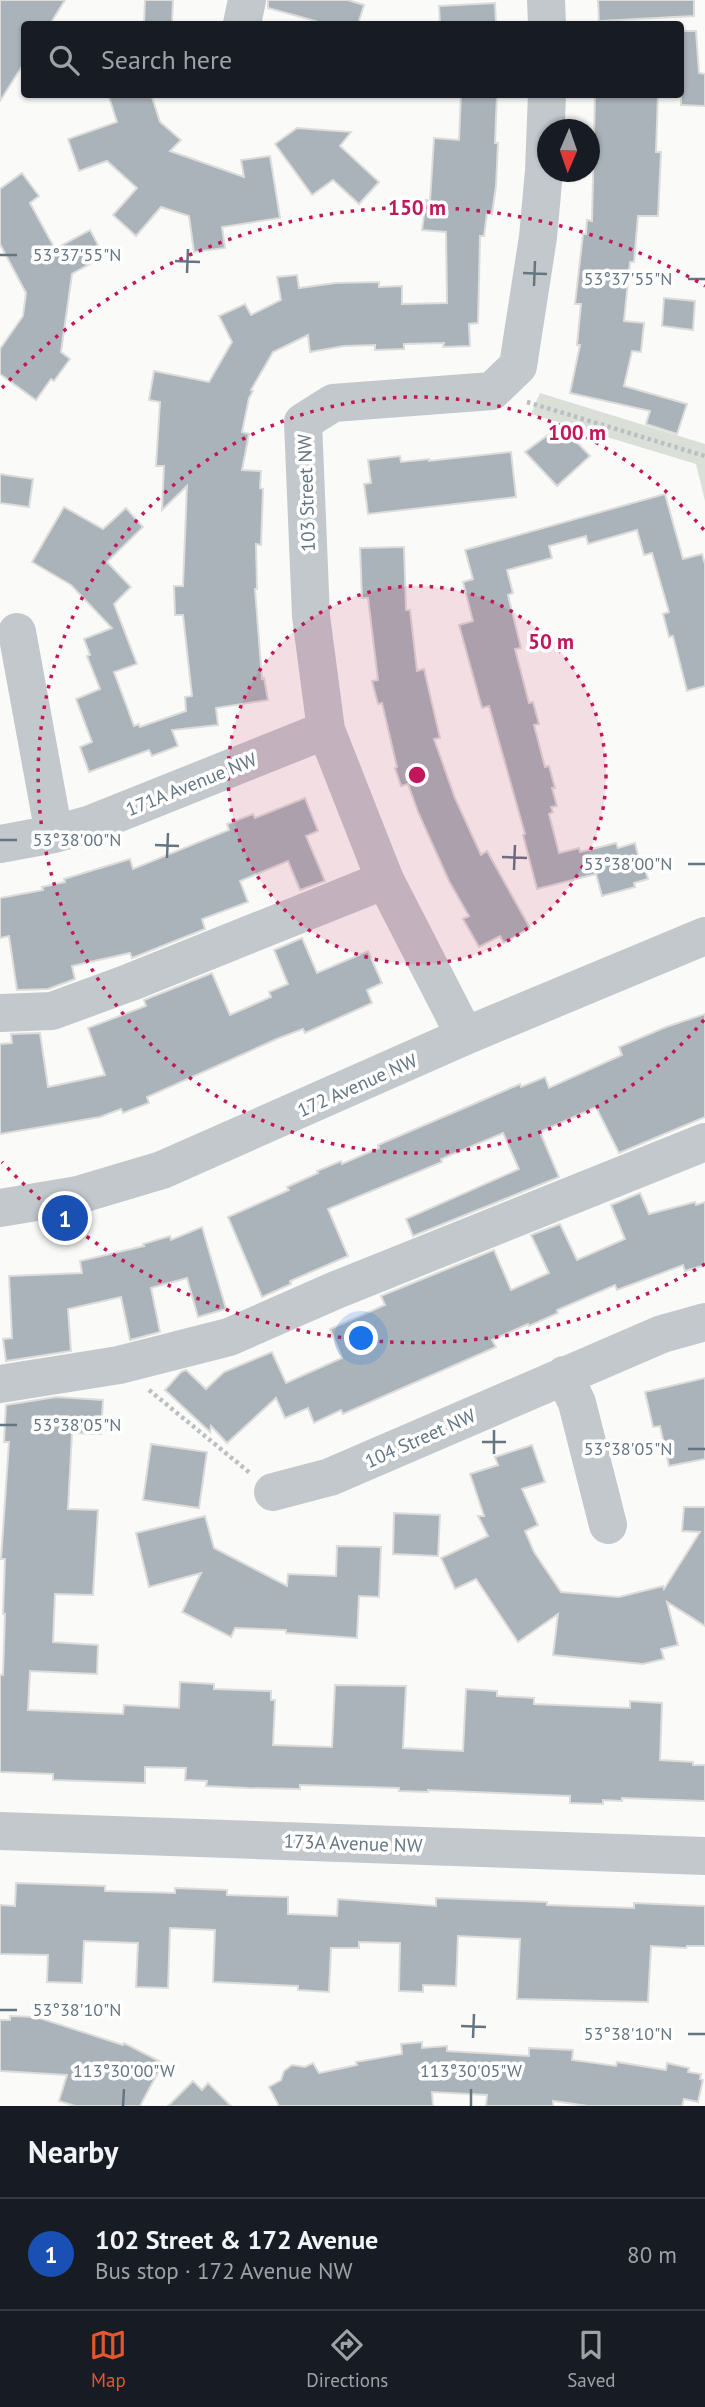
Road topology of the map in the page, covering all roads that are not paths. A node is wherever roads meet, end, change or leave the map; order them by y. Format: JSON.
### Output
{"nodes":[{"id":1,"x":247,"y":0,"type":"edge"},
{"id":2,"x":546,"y":0,"type":"edge"},
{"id":3,"x":243,"y":21,"type":"edge"},
{"id":4,"x":547,"y":21,"type":"edge"},
{"id":5,"x":547,"y":98,"type":"edge"},
{"id":6,"x":18,"y":632,"type":"dead end"},
{"id":7,"x":326,"y":730,"type":"junction"},
{"id":8,"x":54,"y":834,"type":"junction"},
{"id":9,"x":0,"y":844,"type":"edge"},
{"id":10,"x":385,"y":880,"type":"junction"},
{"id":11,"x":705,"y":936,"type":"edge"},
{"id":12,"x":0,"y":1013,"type":"edge"},
{"id":13,"x":465,"y":1037,"type":"junction"},
{"id":14,"x":705,"y":1142,"type":"edge"},
{"id":15,"x":0,"y":1208,"type":"edge"},
{"id":16,"x":705,"y":1322,"type":"edge"},
{"id":17,"x":564,"y":1375,"type":"junction"},
{"id":18,"x":0,"y":1384,"type":"edge"},
{"id":19,"x":273,"y":1492,"type":"road end"},
{"id":20,"x":608,"y":1525,"type":"dead end"},
{"id":21,"x":0,"y":1831,"type":"edge"},
{"id":22,"x":705,"y":1856,"type":"edge"}],
"edges":[{"from":1,"to":3,"type":"street"},
{"from":2,"to":4,"type":"street"},
{"from":5,"to":7,"type":"street","name":"103 Street NW"},
{"from":6,"to":8,"type":"street"},
{"from":7,"to":8,"type":"street","name":"171A Avenue NW"},
{"from":7,"to":10,"type":"street","name":"103 Street NW"},
{"from":8,"to":9,"type":"street","name":"171A Avenue NW"},
{"from":10,"to":12,"type":"street"},
{"from":10,"to":13,"type":"street","name":"103 Street NW"},
{"from":11,"to":13,"type":"street","name":"172 Avenue NW"},
{"from":13,"to":15,"type":"street","name":"172 Avenue NW"},
{"from":14,"to":18,"type":"street"},
{"from":16,"to":17,"type":"street","name":"104 Street NW"},
{"from":17,"to":19,"type":"street","name":"104 Street NW"},
{"from":17,"to":20,"type":"street"},
{"from":21,"to":22,"type":"street","name":"173A Avenue NW"}]}
